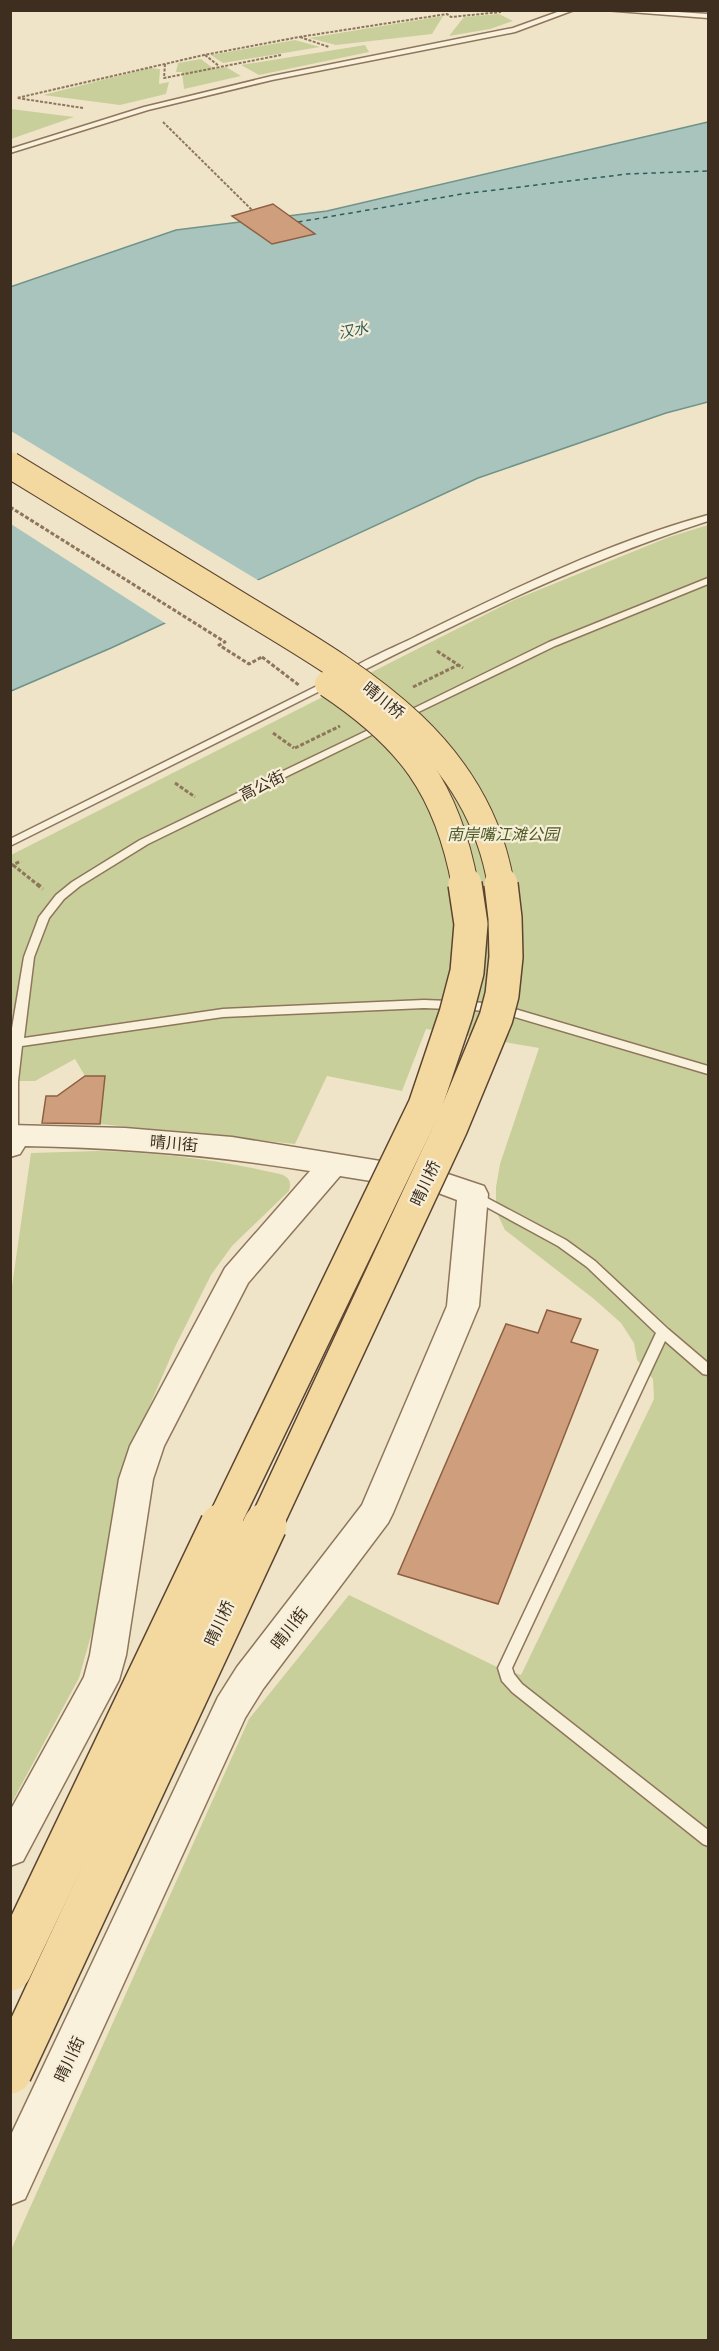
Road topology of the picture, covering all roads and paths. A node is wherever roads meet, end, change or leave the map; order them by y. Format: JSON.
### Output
{"nodes":[{"id":1,"x":571,"y":10,"type":"edge"},
{"id":2,"x":607,"y":10,"type":"edge"},
{"id":3,"x":509,"y":11,"type":"edge"},
{"id":4,"x":708,"y":16,"type":"edge"},
{"id":5,"x":299,"y":37,"type":"junction"},
{"id":6,"x":329,"y":47,"type":"dead end"},
{"id":7,"x":204,"y":55,"type":"junction"},
{"id":8,"x":165,"y":64,"type":"junction"},
{"id":9,"x":219,"y":66,"type":"dead end"},
{"id":10,"x":164,"y":78,"type":"dead end"},
{"id":11,"x":146,"y":108,"type":"junction"},
{"id":12,"x":125,"y":114,"type":"junction"},
{"id":13,"x":10,"y":151,"type":"edge"},
{"id":14,"x":252,"y":210,"type":"dead end"},
{"id":15,"x":10,"y":465,"type":"edge"},
{"id":16,"x":10,"y":487,"type":"edge"},
{"id":17,"x":10,"y":507,"type":"edge"},
{"id":18,"x":708,"y":518,"type":"edge"},
{"id":19,"x":708,"y":581,"type":"edge"},
{"id":20,"x":437,"y":651,"type":"dead end"},
{"id":21,"x":262,"y":657,"type":"dead end"},
{"id":22,"x":458,"y":664,"type":"dead end"},
{"id":23,"x":273,"y":733,"type":"dead end"},
{"id":24,"x":295,"y":748,"type":"dead end"},
{"id":25,"x":175,"y":783,"type":"dead end"},
{"id":26,"x":198,"y":799,"type":"dead end"},
{"id":27,"x":10,"y":843,"type":"edge"},
{"id":28,"x":13,"y":865,"type":"dead end"},
{"id":29,"x":46,"y":892,"type":"dead end"},
{"id":30,"x":13,"y":1044,"type":"edge"},
{"id":31,"x":708,"y":1070,"type":"edge"},
{"id":32,"x":11,"y":1141,"type":"edge"},
{"id":33,"x":334,"y":1163,"type":"junction"},
{"id":34,"x":473,"y":1194,"type":"junction"},
{"id":35,"x":663,"y":1332,"type":"junction"},
{"id":36,"x":708,"y":1370,"type":"edge"},
{"id":37,"x":708,"y":1839,"type":"edge"},
{"id":38,"x":10,"y":1850,"type":"edge"},
{"id":39,"x":10,"y":1969,"type":"edge"},
{"id":40,"x":10,"y":2072,"type":"edge"},
{"id":41,"x":10,"y":2184,"type":"edge"}],
"edges":[{"from":1,"to":11,"type":"lane"},
{"from":2,"to":4,"type":"lane"},
{"from":3,"to":5,"type":"path"},
{"from":5,"to":6,"type":"path"},
{"from":5,"to":7,"type":"path"},
{"from":7,"to":8,"type":"path"},
{"from":7,"to":9,"type":"path"},
{"from":8,"to":10,"type":"path"},
{"from":8,"to":12,"type":"path"},
{"from":11,"to":12,"type":"lane"},
{"from":11,"to":14,"type":"path"},
{"from":12,"to":13,"type":"lane"},
{"from":15,"to":40,"type":"main road","name":"晴川桥","bridge":true},
{"from":16,"to":39,"type":"main road","name":"晴川桥","bridge":true},
{"from":17,"to":21,"type":"path"},
{"from":18,"to":27,"type":"lane"},
{"from":19,"to":30,"type":"lane","name":"高公街"},
{"from":20,"to":22,"type":"path"},
{"from":23,"to":24,"type":"path"},
{"from":25,"to":26,"type":"path"},
{"from":28,"to":29,"type":"path"},
{"from":30,"to":31,"type":"lane"},
{"from":30,"to":32,"type":"lane","name":"高公街"},
{"from":32,"to":33,"type":"street","name":"晴川街"},
{"from":33,"to":34,"type":"street","name":"晴川街"},
{"from":33,"to":38,"type":"street"},
{"from":34,"to":35,"type":"lane"},
{"from":34,"to":41,"type":"street","name":"晴川街"},
{"from":35,"to":36,"type":"lane"},
{"from":35,"to":37,"type":"lane"}]}
